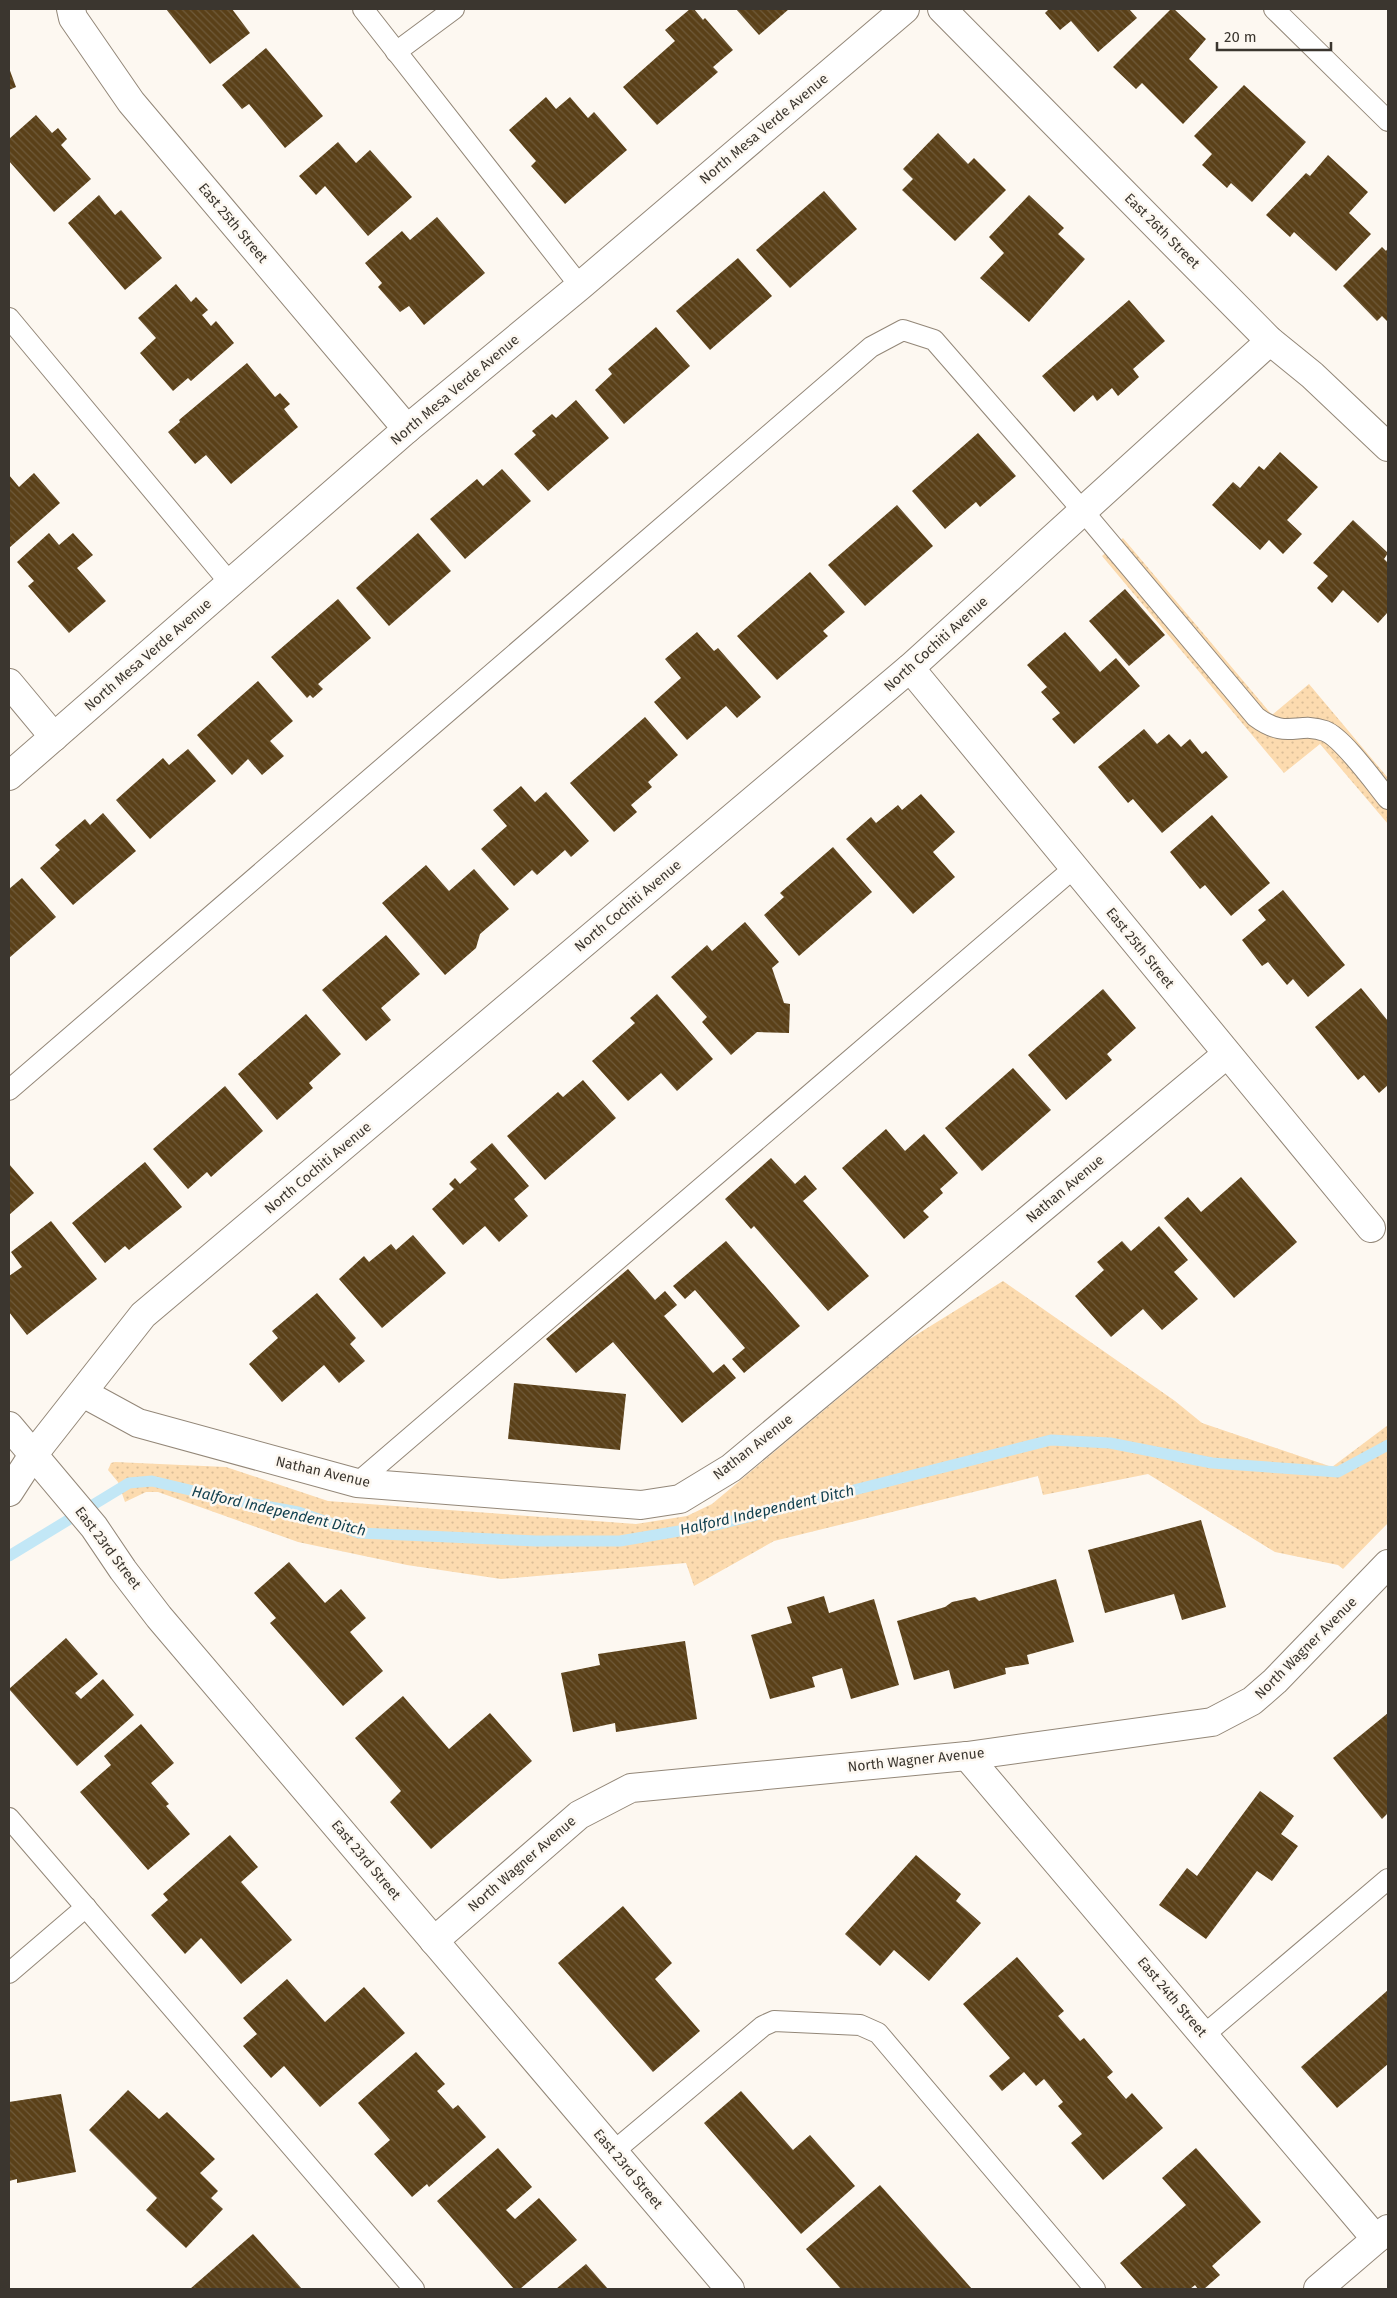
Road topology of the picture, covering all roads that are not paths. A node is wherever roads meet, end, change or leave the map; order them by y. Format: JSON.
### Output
{"nodes":[{"id":1,"x":71,"y":9,"type":"edge"},
{"id":2,"x":363,"y":9,"type":"edge"},
{"id":3,"x":454,"y":9,"type":"edge"},
{"id":4,"x":905,"y":9,"type":"edge"},
{"id":5,"x":942,"y":9,"type":"edge"},
{"id":6,"x":1274,"y":9,"type":"edge"},
{"id":7,"x":396,"y":52,"type":"junction"},
{"id":8,"x":1388,"y":121,"type":"edge"},
{"id":9,"x":580,"y":286,"type":"junction"},
{"id":10,"x":9,"y":318,"type":"edge"},
{"id":11,"x":1270,"y":341,"type":"junction"},
{"id":12,"x":407,"y":429,"type":"junction"},
{"id":13,"x":1388,"y":447,"type":"edge"},
{"id":14,"x":1083,"y":511,"type":"junction"},
{"id":15,"x":230,"y":584,"type":"junction"},
{"id":16,"x":910,"y":668,"type":"junction"},
{"id":17,"x":9,"y":683,"type":"edge"},
{"id":18,"x":54,"y":737,"type":"junction"},
{"id":19,"x":9,"y":776,"type":"edge"},
{"id":20,"x":1388,"y":799,"type":"edge"},
{"id":21,"x":1074,"y":868,"type":"junction"},
{"id":22,"x":1226,"y":1054,"type":"junction"},
{"id":23,"x":9,"y":1090,"type":"edge"},
{"id":24,"x":1371,"y":1228,"type":"dead end"},
{"id":25,"x":82,"y":1392,"type":"junction"},
{"id":26,"x":9,"y":1426,"type":"edge"},
{"id":27,"x":34,"y":1455,"type":"junction"},
{"id":28,"x":357,"y":1483,"type":"junction"},
{"id":29,"x":9,"y":1492,"type":"edge"},
{"id":30,"x":1388,"y":1564,"type":"edge"},
{"id":31,"x":967,"y":1756,"type":"junction"},
{"id":32,"x":9,"y":1818,"type":"edge"},
{"id":33,"x":1388,"y":1878,"type":"edge"},
{"id":34,"x":86,"y":1908,"type":"junction"},
{"id":35,"x":434,"y":1941,"type":"junction"},
{"id":36,"x":9,"y":1973,"type":"edge"},
{"id":37,"x":1204,"y":2034,"type":"junction"},
{"id":38,"x":613,"y":2152,"type":"junction"},
{"id":39,"x":1382,"y":2234,"type":"edge"},
{"id":40,"x":414,"y":2289,"type":"edge"},
{"id":41,"x":730,"y":2289,"type":"edge"},
{"id":42,"x":1095,"y":2289,"type":"edge"},
{"id":43,"x":1318,"y":2289,"type":"edge"}],
"edges":[{"from":1,"to":12,"type":"street","name":"East 25th Street"},
{"from":2,"to":7,"type":"lane"},
{"from":3,"to":7,"type":"lane"},
{"from":4,"to":9,"type":"street","name":"North Mesa Verde Avenue"},
{"from":5,"to":11,"type":"street","name":"East 26th Street"},
{"from":6,"to":8,"type":"lane"},
{"from":7,"to":9,"type":"lane"},
{"from":9,"to":12,"type":"street","name":"North Mesa Verde Avenue"},
{"from":10,"to":15,"type":"lane"},
{"from":11,"to":13,"type":"street","name":"East 26th Street"},
{"from":11,"to":14,"type":"street","name":"North Cochiti Avenue"},
{"from":12,"to":15,"type":"street","name":"North Mesa Verde Avenue"},
{"from":14,"to":16,"type":"street","name":"North Cochiti Avenue"},
{"from":14,"to":20,"type":"lane"},
{"from":14,"to":23,"type":"lane"},
{"from":15,"to":18,"type":"street","name":"North Mesa Verde Avenue"},
{"from":16,"to":21,"type":"street","name":"East 25th Street"},
{"from":16,"to":25,"type":"street","name":"North Cochiti Avenue"},
{"from":17,"to":18,"type":"street"},
{"from":18,"to":19,"type":"street","name":"North Mesa Verde Avenue"},
{"from":21,"to":22,"type":"street","name":"East 25th Street"},
{"from":21,"to":28,"type":"lane"},
{"from":22,"to":24,"type":"street","name":"East 25th Street"},
{"from":22,"to":28,"type":"street","name":"Nathan Avenue"},
{"from":25,"to":27,"type":"street","name":"North Cochiti Avenue"},
{"from":25,"to":28,"type":"street","name":"Nathan Avenue"},
{"from":26,"to":27,"type":"street","name":"East 23rd Street"},
{"from":27,"to":29,"type":"street","name":"North Cochiti Avenue"},
{"from":27,"to":35,"type":"street","name":"East 23rd Street"},
{"from":30,"to":31,"type":"street","name":"North Wagner Avenue"},
{"from":31,"to":35,"type":"street","name":"North Wagner Avenue"},
{"from":31,"to":37,"type":"street","name":"East 24th Street"},
{"from":32,"to":34,"type":"lane"},
{"from":33,"to":37,"type":"lane"},
{"from":34,"to":36,"type":"lane"},
{"from":34,"to":40,"type":"lane"},
{"from":35,"to":38,"type":"street","name":"East 23rd Street"},
{"from":37,"to":39,"type":"street","name":"East 24th Street"},
{"from":38,"to":41,"type":"street","name":"East 23rd Street"},
{"from":38,"to":42,"type":"lane"},
{"from":39,"to":43,"type":"street"}]}
